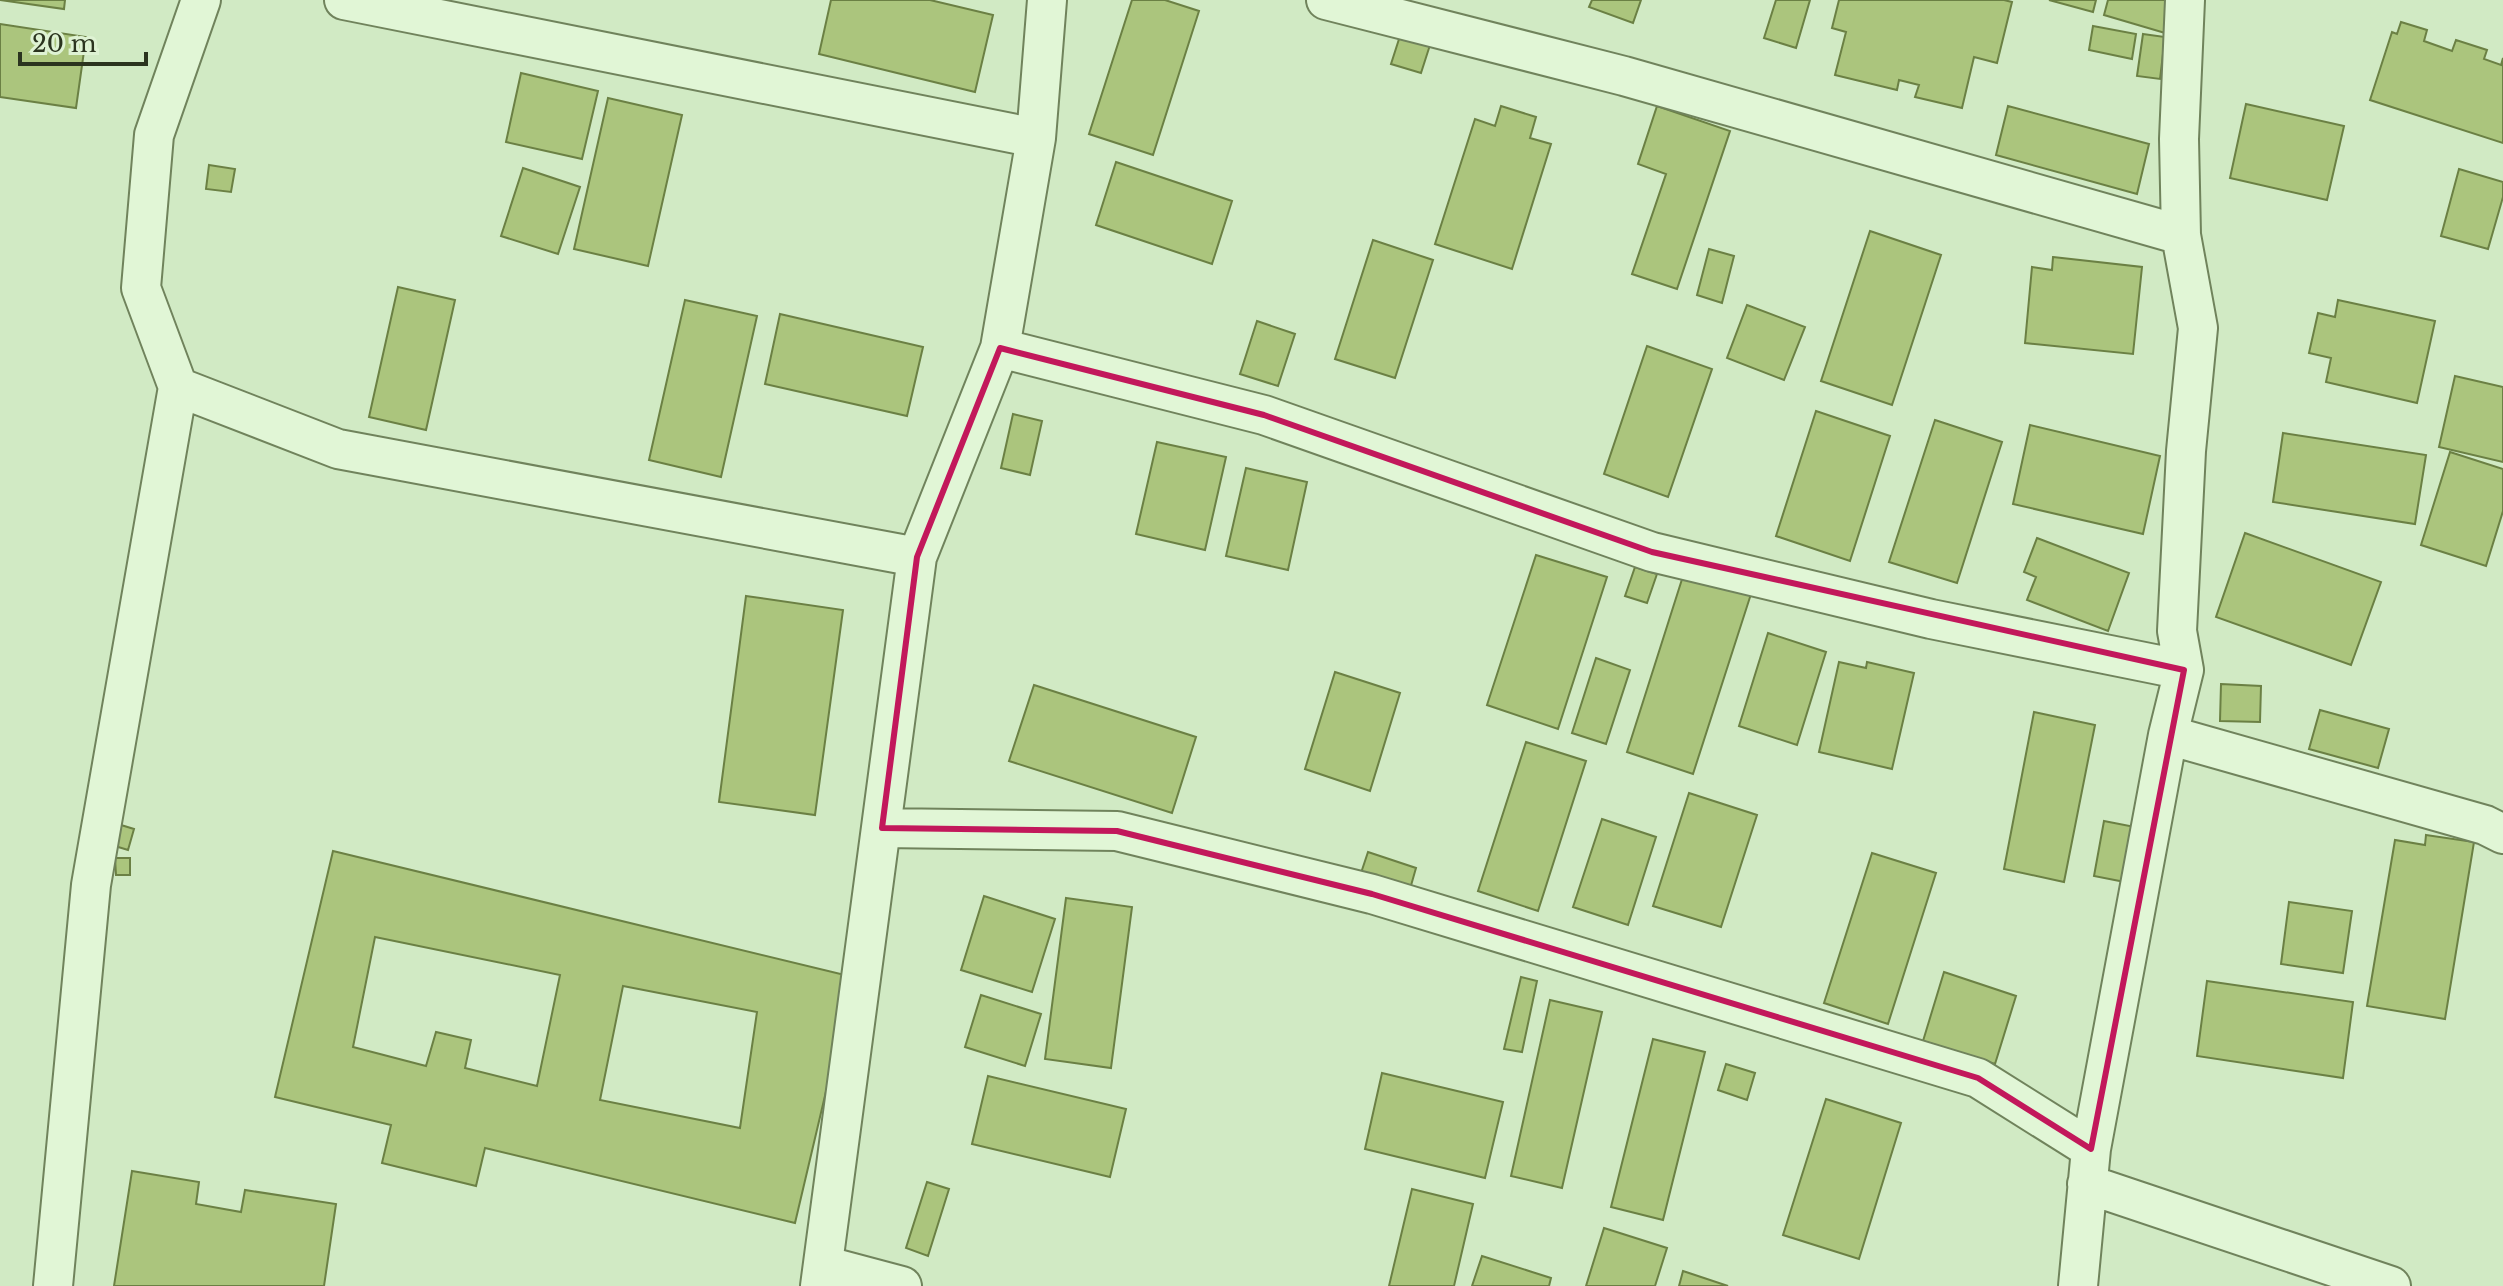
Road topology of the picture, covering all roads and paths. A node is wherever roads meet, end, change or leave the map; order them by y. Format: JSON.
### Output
{"nodes":[{"id":1,"x":201,"y":0,"type":"edge"},
{"id":2,"x":344,"y":0,"type":"edge"},
{"id":3,"x":1047,"y":0,"type":"edge"},
{"id":4,"x":1326,"y":0,"type":"edge"},
{"id":5,"x":2185,"y":0,"type":"edge"},
{"id":6,"x":1036,"y":138,"type":"junction"},
{"id":7,"x":2181,"y":235,"type":"junction"},
{"id":8,"x":1000,"y":348,"type":"junction"},
{"id":9,"x":178,"y":387,"type":"junction"},
{"id":10,"x":917,"y":557,"type":"junction"},
{"id":11,"x":2184,"y":670,"type":"junction"},
{"id":12,"x":2168,"y":735,"type":"junction"},
{"id":13,"x":882,"y":828,"type":"junction"},
{"id":14,"x":2503,"y":834,"type":"edge"},
{"id":15,"x":2089,"y":1167,"type":"junction"},
{"id":16,"x":822,"y":1276,"type":"edge"},
{"id":17,"x":53,"y":1286,"type":"edge"},
{"id":18,"x":902,"y":1286,"type":"edge"},
{"id":19,"x":2078,"y":1286,"type":"edge"},
{"id":20,"x":2391,"y":1286,"type":"edge"}],
"edges":[{"from":1,"to":9,"type":"street"},
{"from":2,"to":6,"type":"street"},
{"from":3,"to":6,"type":"street"},
{"from":4,"to":7,"type":"street"},
{"from":5,"to":7,"type":"street"},
{"from":6,"to":8,"type":"street"},
{"from":7,"to":11,"type":"street"},
{"from":8,"to":10,"type":"street"},
{"from":8,"to":11,"type":"street"},
{"from":9,"to":10,"type":"street"},
{"from":9,"to":17,"type":"street"},
{"from":10,"to":13,"type":"street"},
{"from":11,"to":12,"type":"street"},
{"from":12,"to":14,"type":"street"},
{"from":12,"to":15,"type":"street"},
{"from":13,"to":15,"type":"street"},
{"from":13,"to":16,"type":"street"},
{"from":15,"to":19,"type":"street"},
{"from":15,"to":20,"type":"street"},
{"from":16,"to":18,"type":"street"}]}
